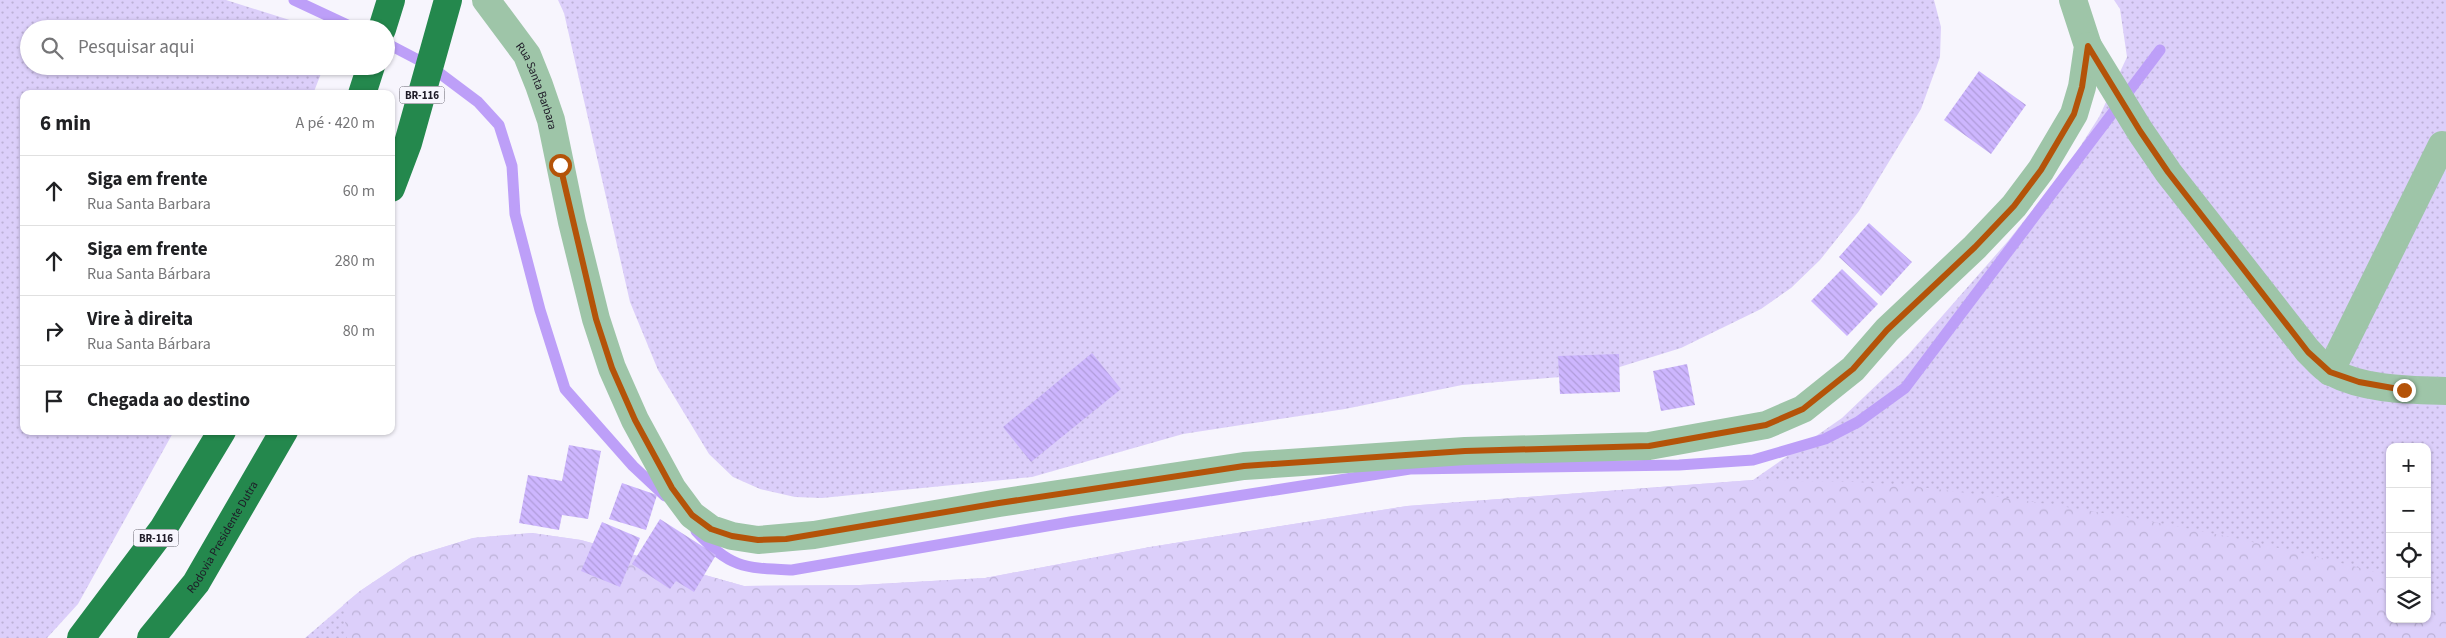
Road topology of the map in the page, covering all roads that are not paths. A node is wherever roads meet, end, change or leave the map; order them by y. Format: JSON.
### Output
{"nodes":[{"id":1,"x":391,"y":0,"type":"edge"},
{"id":2,"x":448,"y":0,"type":"edge"},
{"id":3,"x":486,"y":0,"type":"edge"},
{"id":4,"x":2073,"y":0,"type":"edge"},
{"id":5,"x":385,"y":20,"type":"edge"},
{"id":6,"x":2088,"y":46,"type":"junction"},
{"id":7,"x":368,"y":75,"type":"edge"},
{"id":8,"x":363,"y":90,"type":"edge"},
{"id":9,"x":2442,"y":145,"type":"dead end"},
{"id":10,"x":395,"y":177,"type":"edge"},
{"id":11,"x":2330,"y":372,"type":"junction"},
{"id":12,"x":2446,"y":391,"type":"edge"},
{"id":13,"x":220,"y":435,"type":"edge"},
{"id":14,"x":282,"y":435,"type":"edge"},
{"id":15,"x":81,"y":638,"type":"edge"},
{"id":16,"x":151,"y":638,"type":"edge"}],
"edges":[{"from":1,"to":5,"type":"highway"},
{"from":2,"to":10,"type":"highway","number":"BR-116"},
{"from":3,"to":6,"type":"street","name":"Rua Santa Barbara"},
{"from":4,"to":6,"type":"street"},
{"from":6,"to":11,"type":"street"},
{"from":7,"to":8,"type":"highway"},
{"from":9,"to":11,"type":"street"},
{"from":11,"to":12,"type":"street"},
{"from":13,"to":15,"type":"highway","number":"BR-116"},
{"from":14,"to":16,"type":"highway","name":"Rodovia Presidente Dutra"}]}
